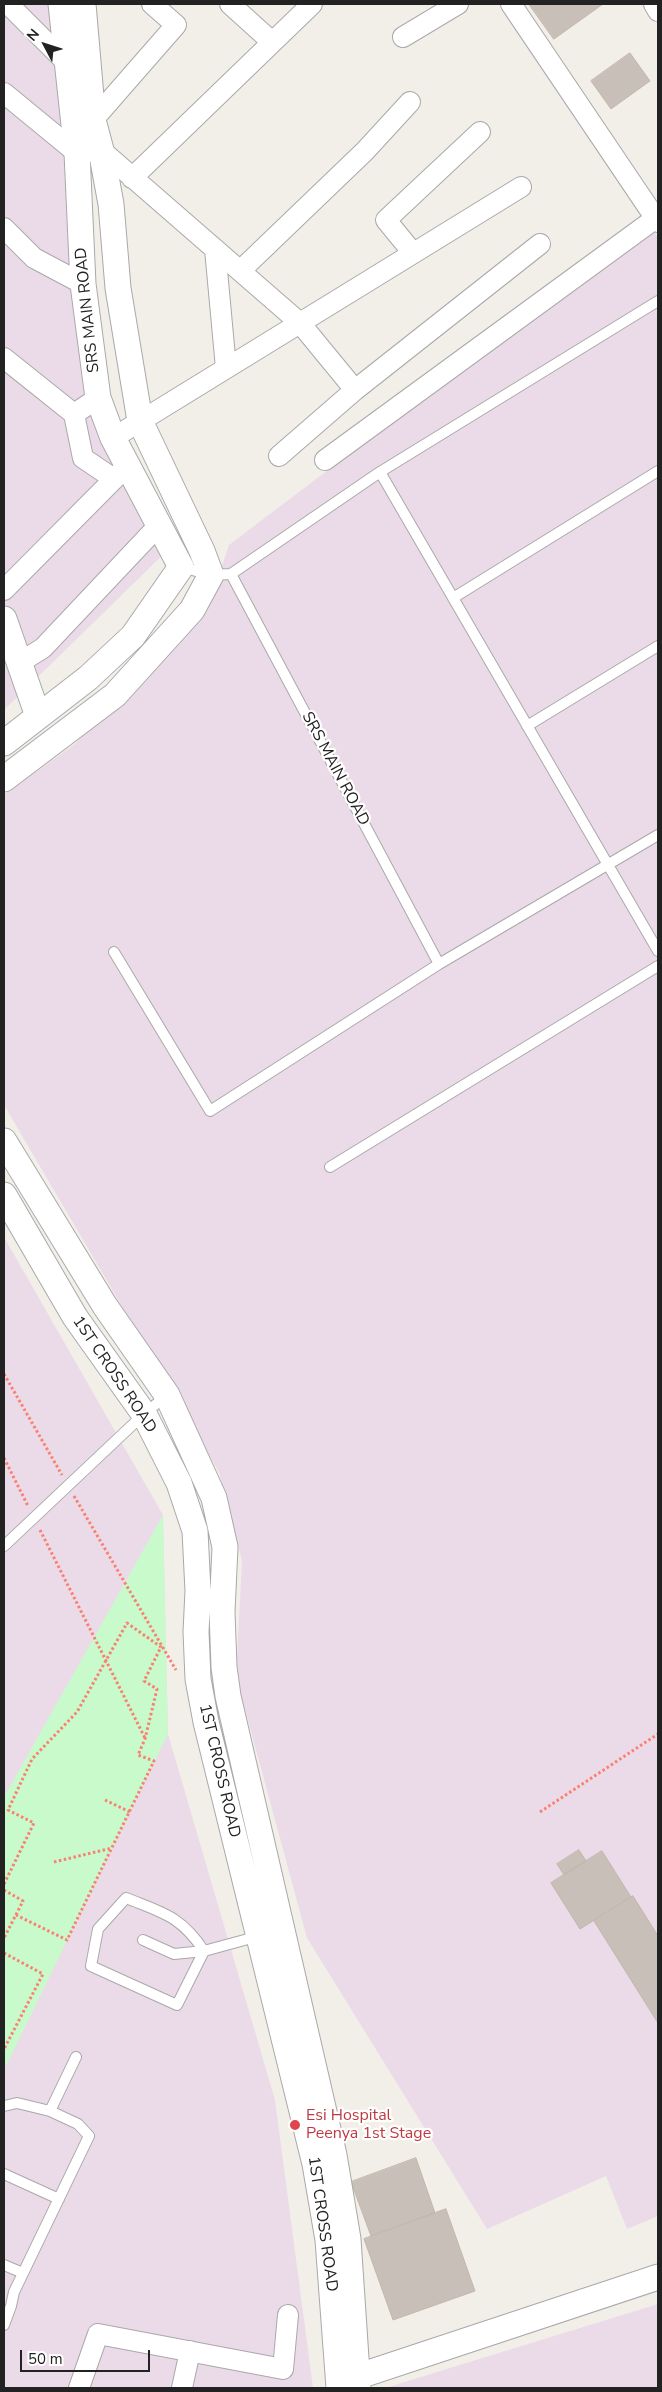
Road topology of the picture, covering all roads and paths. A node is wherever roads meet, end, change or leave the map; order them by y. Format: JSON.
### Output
{"nodes":[{"id":1,"x":8,"y":4,"type":"edge"},
{"id":2,"x":61,"y":4,"type":"edge"},
{"id":3,"x":83,"y":4,"type":"edge"},
{"id":4,"x":152,"y":4,"type":"edge"},
{"id":5,"x":230,"y":4,"type":"edge"},
{"id":6,"x":312,"y":4,"type":"edge"},
{"id":7,"x":458,"y":4,"type":"edge"},
{"id":8,"x":511,"y":4,"type":"edge"},
{"id":9,"x":403,"y":37,"type":"dead end"},
{"id":10,"x":272,"y":42,"type":"junction"},
{"id":11,"x":78,"y":65,"type":"junction"},
{"id":12,"x":4,"y":93,"type":"edge"},
{"id":13,"x":410,"y":102,"type":"dead end"},
{"id":14,"x":93,"y":120,"type":"junction"},
{"id":15,"x":480,"y":132,"type":"dead end"},
{"id":16,"x":101,"y":150,"type":"junction"},
{"id":17,"x":77,"y":153,"type":"junction"},
{"id":18,"x":132,"y":178,"type":"junction"},
{"id":19,"x":521,"y":187,"type":"dead end"},
{"id":20,"x":656,"y":213,"type":"edge"},
{"id":21,"x":4,"y":228,"type":"edge"},
{"id":22,"x":540,"y":244,"type":"dead end"},
{"id":23,"x":215,"y":249,"type":"junction"},
{"id":24,"x":413,"y":253,"type":"junction"},
{"id":25,"x":240,"y":270,"type":"junction"},
{"id":26,"x":83,"y":284,"type":"junction"},
{"id":27,"x":658,"y":301,"type":"edge"},
{"id":28,"x":300,"y":323,"type":"junction"},
{"id":29,"x":4,"y":358,"type":"edge"},
{"id":30,"x":226,"y":368,"type":"junction"},
{"id":31,"x":355,"y":390,"type":"junction"},
{"id":32,"x":98,"y":398,"type":"junction"},
{"id":33,"x":74,"y":414,"type":"junction"},
{"id":34,"x":140,"y":421,"type":"junction"},
{"id":35,"x":113,"y":438,"type":"junction"},
{"id":36,"x":279,"y":456,"type":"dead end"},
{"id":37,"x":325,"y":460,"type":"dead end"},
{"id":38,"x":658,"y":471,"type":"edge"},
{"id":39,"x":121,"y":472,"type":"junction"},
{"id":40,"x":380,"y":472,"type":"junction"},
{"id":41,"x":159,"y":525,"type":"junction"},
{"id":42,"x":181,"y":567,"type":"junction"},
{"id":43,"x":221,"y":574,"type":"junction"},
{"id":44,"x":4,"y":590,"type":"edge"},
{"id":45,"x":453,"y":598,"type":"junction"},
{"id":46,"x":4,"y":619,"type":"edge"},
{"id":47,"x":658,"y":646,"type":"edge"},
{"id":48,"x":19,"y":663,"type":"junction"},
{"id":49,"x":38,"y":716,"type":"junction"},
{"id":50,"x":527,"y":726,"type":"junction"},
{"id":51,"x":4,"y":743,"type":"edge"},
{"id":52,"x":4,"y":779,"type":"edge"},
{"id":53,"x":658,"y":835,"type":"edge"},
{"id":54,"x":608,"y":865,"type":"junction"},
{"id":55,"x":114,"y":952,"type":"dead end"},
{"id":56,"x":658,"y":952,"type":"edge"},
{"id":57,"x":439,"y":964,"type":"junction"},
{"id":58,"x":658,"y":966,"type":"edge"},
{"id":59,"x":4,"y":1141,"type":"edge"},
{"id":60,"x":330,"y":1167,"type":"dead end"},
{"id":61,"x":4,"y":1195,"type":"edge"},
{"id":62,"x":4,"y":1374,"type":"edge"},
{"id":63,"x":167,"y":1395,"type":"junction"},
{"id":64,"x":144,"y":1414,"type":"junction"},
{"id":65,"x":4,"y":1458,"type":"edge"},
{"id":66,"x":63,"y":1476,"type":"dead end"},
{"id":67,"x":73,"y":1493,"type":"dead end"},
{"id":68,"x":30,"y":1511,"type":"dead end"},
{"id":69,"x":39,"y":1528,"type":"dead end"},
{"id":70,"x":4,"y":1546,"type":"edge"},
{"id":71,"x":176,"y":1671,"type":"dead end"},
{"id":72,"x":658,"y":1734,"type":"edge"},
{"id":73,"x":146,"y":1739,"type":"junction"},
{"id":74,"x":106,"y":1800,"type":"dead end"},
{"id":75,"x":130,"y":1812,"type":"junction"},
{"id":76,"x":540,"y":1812,"type":"dead end"},
{"id":77,"x":112,"y":1848,"type":"junction"},
{"id":78,"x":54,"y":1862,"type":"dead end"},
{"id":79,"x":4,"y":1884,"type":"edge"},
{"id":80,"x":4,"y":1890,"type":"edge"},
{"id":81,"x":16,"y":1915,"type":"junction"},
{"id":82,"x":270,"y":1933,"type":"junction"},
{"id":83,"x":4,"y":1938,"type":"edge"},
{"id":84,"x":143,"y":1940,"type":"dead end"},
{"id":85,"x":204,"y":1951,"type":"junction"},
{"id":86,"x":4,"y":1953,"type":"edge"},
{"id":87,"x":4,"y":2049,"type":"edge"},
{"id":88,"x":76,"y":2057,"type":"dead end"},
{"id":89,"x":4,"y":2106,"type":"edge"},
{"id":90,"x":50,"y":2111,"type":"junction"},
{"id":91,"x":4,"y":2174,"type":"edge"},
{"id":92,"x":59,"y":2199,"type":"junction"},
{"id":93,"x":4,"y":2265,"type":"edge"},
{"id":94,"x":23,"y":2273,"type":"junction"},
{"id":95,"x":658,"y":2277,"type":"edge"},
{"id":96,"x":288,"y":2316,"type":"dead end"},
{"id":97,"x":4,"y":2325,"type":"edge"},
{"id":98,"x":190,"y":2351,"type":"junction"},
{"id":99,"x":349,"y":2384,"type":"edge"},
{"id":100,"x":79,"y":2388,"type":"edge"},
{"id":101,"x":182,"y":2388,"type":"edge"}],
"edges":[{"from":1,"to":11,"type":"street"},
{"from":2,"to":11,"type":"street","name":"SRS MAIN ROAD"},
{"from":3,"to":11,"type":"street"},
{"from":4,"to":14,"type":"street"},
{"from":5,"to":10,"type":"street"},
{"from":6,"to":10,"type":"street"},
{"from":7,"to":9,"type":"street"},
{"from":8,"to":20,"type":"street"},
{"from":10,"to":18,"type":"street"},
{"from":11,"to":14,"type":"street"},
{"from":11,"to":17,"type":"street","name":"SRS MAIN ROAD"},
{"from":12,"to":17,"type":"street"},
{"from":13,"to":25,"type":"street"},
{"from":14,"to":16,"type":"street"},
{"from":15,"to":24,"type":"street"},
{"from":16,"to":17,"type":"street"},
{"from":16,"to":18,"type":"street"},
{"from":16,"to":34,"type":"street"},
{"from":17,"to":26,"type":"street","name":"SRS MAIN ROAD"},
{"from":18,"to":23,"type":"street"},
{"from":19,"to":24,"type":"street"},
{"from":20,"to":37,"type":"street"},
{"from":21,"to":26,"type":"street"},
{"from":22,"to":31,"type":"street"},
{"from":23,"to":25,"type":"street"},
{"from":23,"to":30,"type":"street"},
{"from":24,"to":28,"type":"street"},
{"from":25,"to":28,"type":"street"},
{"from":26,"to":32,"type":"street","name":"SRS MAIN ROAD"},
{"from":27,"to":40,"type":"lane"},
{"from":28,"to":30,"type":"street"},
{"from":28,"to":31,"type":"street"},
{"from":29,"to":33,"type":"street"},
{"from":30,"to":34,"type":"street"},
{"from":31,"to":36,"type":"street"},
{"from":32,"to":33,"type":"street"},
{"from":32,"to":35,"type":"street","name":"SRS MAIN ROAD"},
{"from":33,"to":39,"type":"street"},
{"from":34,"to":35,"type":"street"},
{"from":34,"to":43,"type":"street"},
{"from":35,"to":39,"type":"street","name":"SRS MAIN ROAD"},
{"from":38,"to":45,"type":"lane"},
{"from":39,"to":41,"type":"street","name":"SRS MAIN ROAD"},
{"from":39,"to":44,"type":"street"},
{"from":40,"to":43,"type":"lane"},
{"from":40,"to":45,"type":"lane"},
{"from":41,"to":42,"type":"street","name":"SRS MAIN ROAD"},
{"from":41,"to":48,"type":"street"},
{"from":42,"to":43,"type":"lane"},
{"from":42,"to":49,"type":"street"},
{"from":43,"to":52,"type":"street"},
{"from":43,"to":57,"type":"lane","name":"SRS MAIN ROAD"},
{"from":45,"to":50,"type":"lane"},
{"from":46,"to":48,"type":"street"},
{"from":47,"to":50,"type":"lane"},
{"from":48,"to":49,"type":"street"},
{"from":49,"to":51,"type":"street"},
{"from":50,"to":54,"type":"lane"},
{"from":53,"to":54,"type":"lane"},
{"from":54,"to":56,"type":"lane"},
{"from":54,"to":57,"type":"lane"},
{"from":55,"to":57,"type":"lane"},
{"from":58,"to":60,"type":"lane"},
{"from":59,"to":63,"type":"street"},
{"from":61,"to":64,"type":"street","name":"1ST CROSS ROAD"},
{"from":62,"to":66,"type":"path"},
{"from":63,"to":64,"type":"lane"},
{"from":63,"to":82,"type":"street"},
{"from":64,"to":70,"type":"lane"},
{"from":64,"to":82,"type":"street","name":"1ST CROSS ROAD"},
{"from":65,"to":68,"type":"path"},
{"from":67,"to":71,"type":"path"},
{"from":69,"to":73,"type":"path"},
{"from":72,"to":76,"type":"path"},
{"from":73,"to":75,"type":"path"},
{"from":73,"to":79,"type":"path"},
{"from":74,"to":75,"type":"path"},
{"from":75,"to":77,"type":"path"},
{"from":77,"to":78,"type":"path"},
{"from":77,"to":81,"type":"path"},
{"from":80,"to":81,"type":"path"},
{"from":81,"to":83,"type":"path"},
{"from":82,"to":85,"type":"lane"},
{"from":82,"to":99,"type":"street","name":"1ST CROSS ROAD"},
{"from":84,"to":85,"type":"lane"},
{"from":85,"to":85,"type":"lane"},
{"from":86,"to":87,"type":"path"},
{"from":88,"to":90,"type":"lane"},
{"from":89,"to":90,"type":"lane"},
{"from":90,"to":92,"type":"lane"},
{"from":91,"to":92,"type":"lane"},
{"from":92,"to":94,"type":"lane"},
{"from":93,"to":94,"type":"lane"},
{"from":94,"to":97,"type":"lane"},
{"from":95,"to":99,"type":"street"},
{"from":96,"to":98,"type":"street"},
{"from":98,"to":100,"type":"street"},
{"from":98,"to":101,"type":"street"}]}
